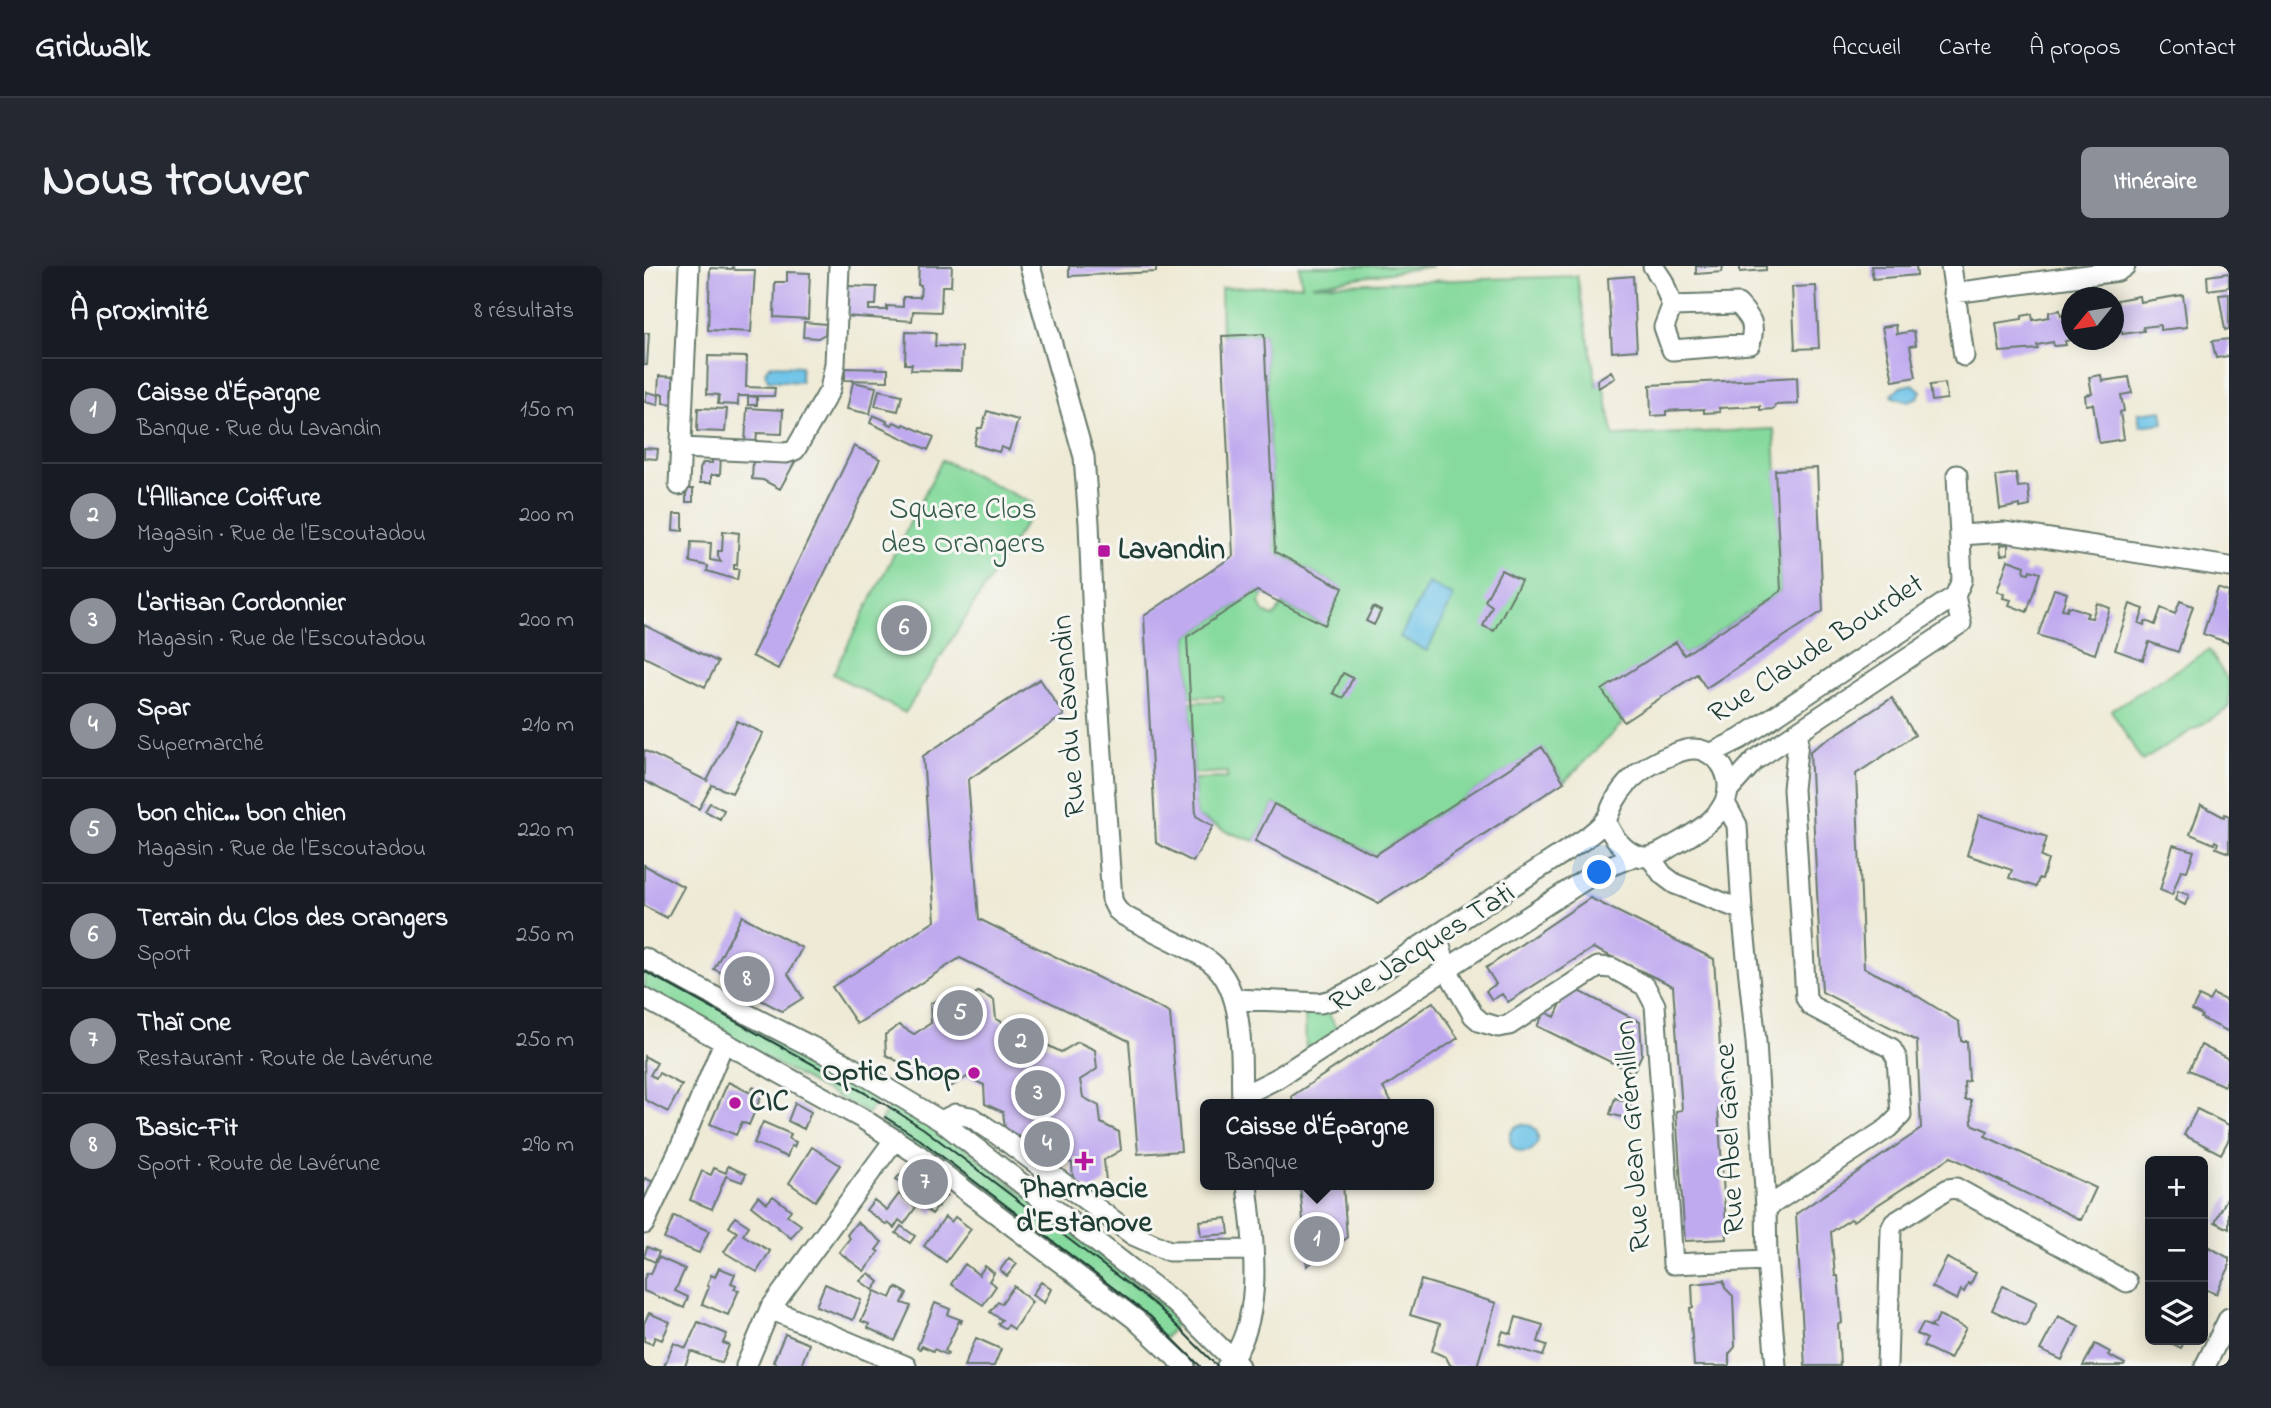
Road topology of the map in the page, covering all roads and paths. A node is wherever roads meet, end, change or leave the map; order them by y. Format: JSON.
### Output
{"nodes":[{"id":1,"x":689,"y":266,"type":"edge"},
{"id":2,"x":839,"y":266,"type":"edge"},
{"id":3,"x":1030,"y":266,"type":"edge"},
{"id":4,"x":1653,"y":266,"type":"edge"},
{"id":5,"x":1951,"y":266,"type":"edge"},
{"id":6,"x":2125,"y":266,"type":"edge"},
{"id":7,"x":1954,"y":293,"type":"junction"},
{"id":8,"x":1672,"y":306,"type":"dead end"},
{"id":9,"x":1964,"y":356,"type":"dead end"},
{"id":10,"x":682,"y":448,"type":"junction"},
{"id":11,"x":1957,"y":475,"type":"dead end"},
{"id":12,"x":679,"y":485,"type":"dead end"},
{"id":13,"x":1961,"y":535,"type":"junction"},
{"id":14,"x":2229,"y":567,"type":"edge"},
{"id":15,"x":1955,"y":596,"type":"junction"},
{"id":16,"x":1799,"y":732,"type":"junction"},
{"id":17,"x":1710,"y":754,"type":"junction"},
{"id":18,"x":1727,"y":795,"type":"junction"},
{"id":19,"x":1606,"y":820,"type":"junction"},
{"id":20,"x":1643,"y":856,"type":"junction"},
{"id":21,"x":1742,"y":910,"type":"junction"},
{"id":22,"x":1437,"y":935,"type":"junction"},
{"id":23,"x":644,"y":958,"type":"edge"},
{"id":24,"x":1447,"y":970,"type":"junction"},
{"id":25,"x":644,"y":998,"type":"edge"},
{"id":26,"x":1235,"y":999,"type":"junction"},
{"id":27,"x":724,"y":1042,"type":"junction"},
{"id":28,"x":1242,"y":1099,"type":"edge"},
{"id":29,"x":1244,"y":1099,"type":"edge"},
{"id":30,"x":941,"y":1121,"type":"junction"},
{"id":31,"x":895,"y":1139,"type":"junction"},
{"id":32,"x":1247,"y":1190,"type":"edge"},
{"id":33,"x":1766,"y":1208,"type":"junction"},
{"id":34,"x":644,"y":1224,"type":"edge"},
{"id":35,"x":1252,"y":1250,"type":"junction"},
{"id":36,"x":1767,"y":1260,"type":"junction"},
{"id":37,"x":2127,"y":1282,"type":"dead end"},
{"id":38,"x":770,"y":1309,"type":"junction"},
{"id":39,"x":2229,"y":1318,"type":"edge"},
{"id":40,"x":1233,"y":1364,"type":"edge"},
{"id":41,"x":746,"y":1366,"type":"edge"},
{"id":42,"x":906,"y":1366,"type":"edge"},
{"id":43,"x":1185,"y":1366,"type":"edge"},
{"id":44,"x":1776,"y":1366,"type":"edge"},
{"id":45,"x":1887,"y":1366,"type":"edge"},
{"id":46,"x":2205,"y":1366,"type":"edge"}],
"edges":[{"from":1,"to":10,"type":"street"},
{"from":2,"to":10,"type":"street"},
{"from":3,"to":26,"type":"street","name":"Rue du Lavandin"},
{"from":4,"to":8,"type":"street"},
{"from":5,"to":7,"type":"street"},
{"from":6,"to":7,"type":"street"},
{"from":7,"to":9,"type":"street"},
{"from":10,"to":12,"type":"street"},
{"from":11,"to":13,"type":"street","name":"Rue Claude Bourdet"},
{"from":13,"to":14,"type":"street"},
{"from":13,"to":15,"type":"street","name":"Rue Claude Bourdet"},
{"from":15,"to":16,"type":"street","name":"Rue Claude Bourdet"},
{"from":15,"to":17,"type":"street","name":"Rue Claude Bourdet"},
{"from":16,"to":18,"type":"street","name":"Rue Claude Bourdet"},
{"from":16,"to":33,"type":"street"},
{"from":17,"to":18,"type":"street"},
{"from":17,"to":19,"type":"street","name":"Rue Jacques Tati"},
{"from":18,"to":20,"type":"street","name":"Rue Jacques Tati"},
{"from":18,"to":21,"type":"street","name":"Rue Abel Gance"},
{"from":19,"to":20,"type":"street"},
{"from":19,"to":22,"type":"street","name":"Rue Jacques Tati"},
{"from":20,"to":21,"type":"street"},
{"from":20,"to":24,"type":"street","name":"Rue Jacques Tati"},
{"from":21,"to":33,"type":"street","name":"Rue Abel Gance"},
{"from":22,"to":24,"type":"street","name":"Rue Jean Grémillon"},
{"from":22,"to":26,"type":"street","name":"Rue Jacques Tati"},
{"from":23,"to":30,"type":"street"},
{"from":24,"to":29,"type":"street","name":"Rue Jacques Tati"},
{"from":24,"to":36,"type":"street","name":"Rue Jean Grémillon"},
{"from":25,"to":27,"type":"street"},
{"from":26,"to":28,"type":"street","name":"Rue du Lavandin"},
{"from":27,"to":31,"type":"street"},
{"from":27,"to":34,"type":"street"},
{"from":30,"to":35,"type":"street"},
{"from":30,"to":40,"type":"street"},
{"from":31,"to":38,"type":"street"},
{"from":31,"to":43,"type":"street"},
{"from":32,"to":35,"type":"street"},
{"from":33,"to":36,"type":"street","name":"Rue Abel Gance"},
{"from":35,"to":40,"type":"street"},
{"from":36,"to":44,"type":"street","name":"Rue Abel Gance"},
{"from":37,"to":45,"type":"street"},
{"from":38,"to":41,"type":"street"},
{"from":38,"to":42,"type":"street"},
{"from":39,"to":46,"type":"street"}]}
